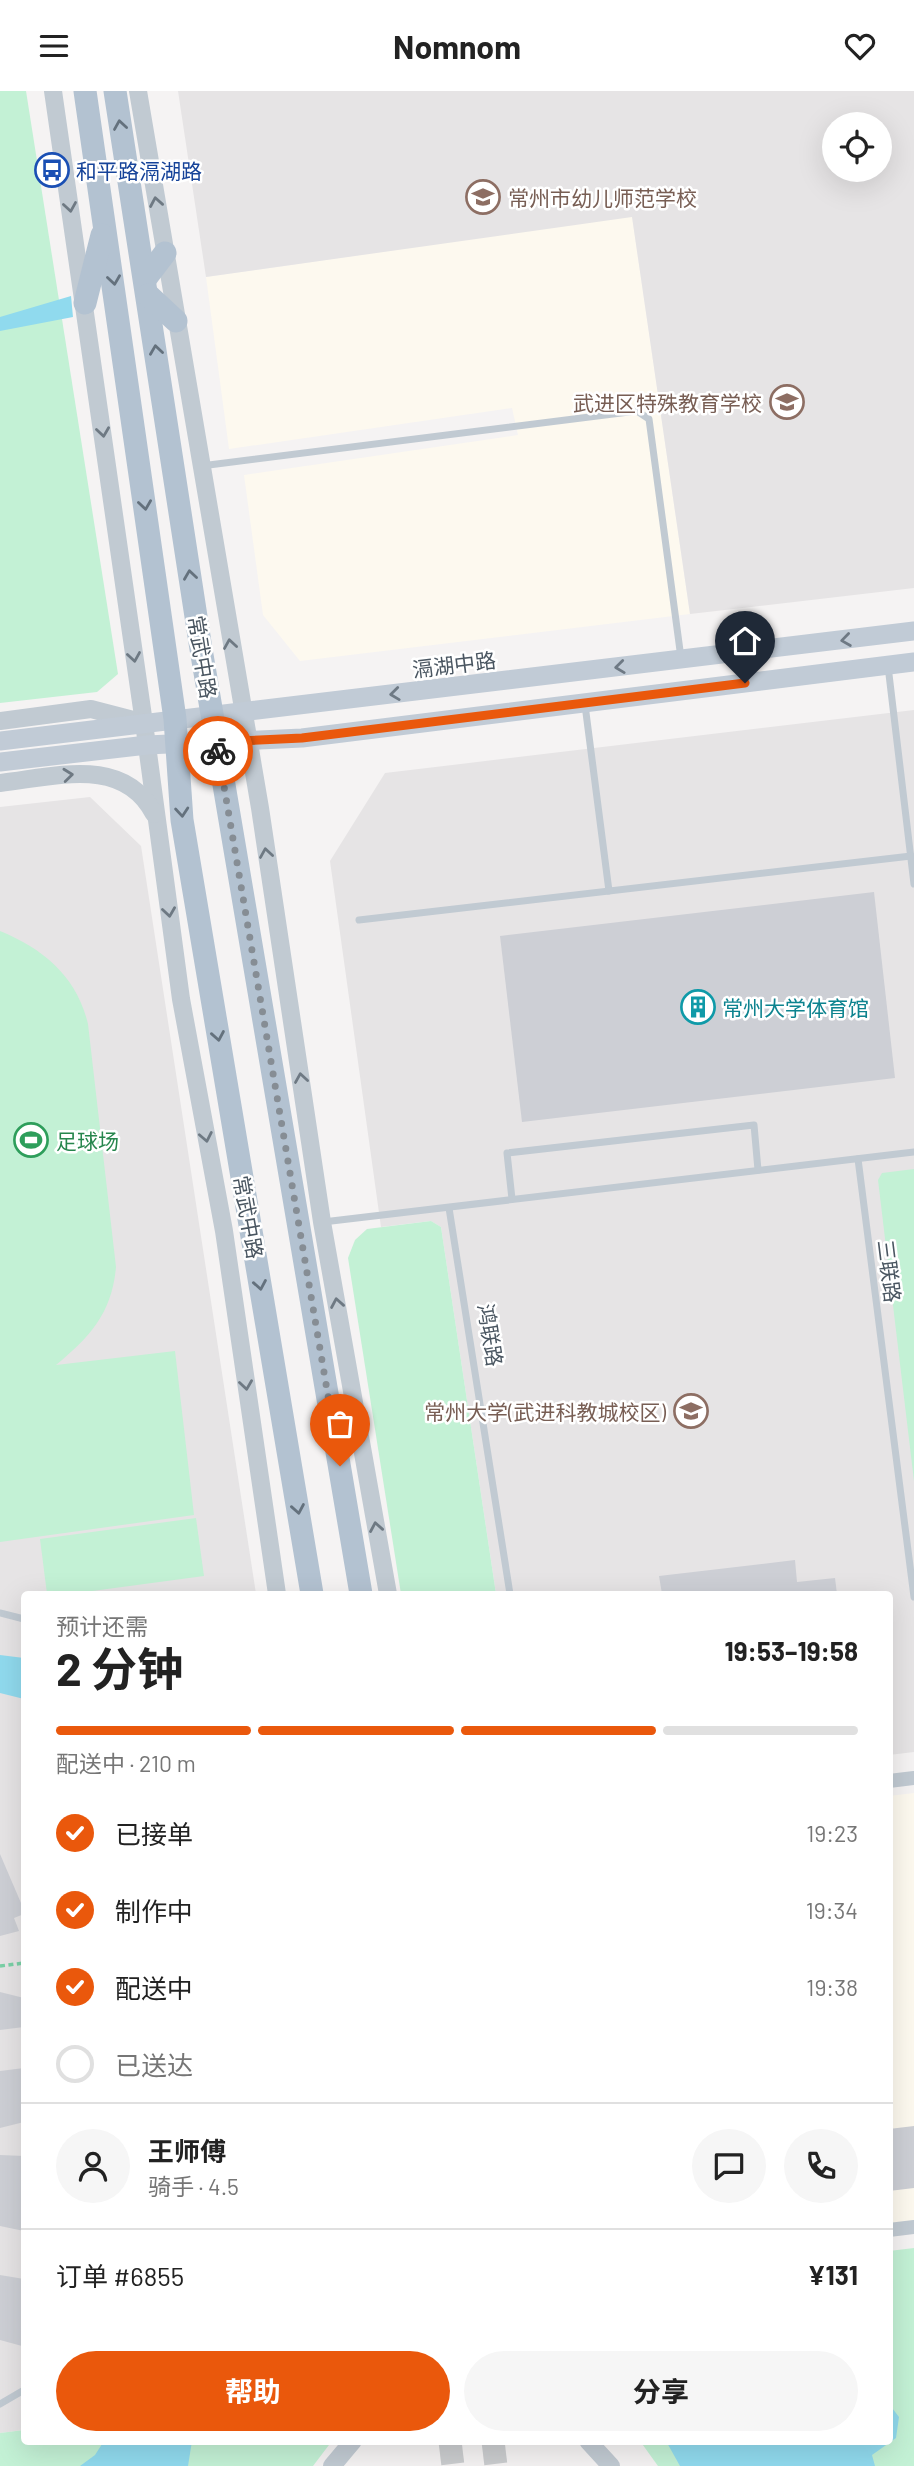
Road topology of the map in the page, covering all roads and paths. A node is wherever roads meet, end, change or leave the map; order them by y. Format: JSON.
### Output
{"nodes":[{"id":1,"x":53,"y":91,"type":"edge"},
{"id":2,"x":85,"y":91,"type":"edge"},
{"id":3,"x":115,"y":91,"type":"edge"},
{"id":4,"x":138,"y":91,"type":"edge"},
{"id":5,"x":105,"y":221,"type":"junction"},
{"id":6,"x":165,"y":253,"type":"junction"},
{"id":7,"x":147,"y":287,"type":"junction"},
{"id":8,"x":85,"y":303,"type":"junction"},
{"id":9,"x":176,"y":321,"type":"junction"},
{"id":10,"x":200,"y":466,"type":"junction"},
{"id":11,"x":914,"y":631,"type":"edge"},
{"id":12,"x":681,"y":660,"type":"junction"},
{"id":13,"x":914,"y":662,"type":"edge"},
{"id":14,"x":887,"y":665,"type":"junction"},
{"id":15,"x":584,"y":703,"type":"junction"},
{"id":16,"x":241,"y":711,"type":"junction"},
{"id":17,"x":212,"y":715,"type":"junction"},
{"id":18,"x":175,"y":719,"type":"junction"},
{"id":19,"x":0,"y":720,"type":"edge"},
{"id":20,"x":144,"y":723,"type":"junction"},
{"id":21,"x":0,"y":741,"type":"edge"},
{"id":22,"x":246,"y":741,"type":"junction"},
{"id":23,"x":217,"y":742,"type":"junction"},
{"id":24,"x":177,"y":744,"type":"junction"},
{"id":25,"x":147,"y":745,"type":"junction"},
{"id":26,"x":0,"y":762,"type":"edge"},
{"id":27,"x":0,"y":783,"type":"edge"},
{"id":28,"x":157,"y":820,"type":"junction"},
{"id":29,"x":911,"y":841,"type":"edge"},
{"id":30,"x":911,"y":856,"type":"junction"},
{"id":31,"x":914,"y":884,"type":"edge"},
{"id":32,"x":609,"y":891,"type":"junction"},
{"id":33,"x":359,"y":920,"type":"dead end"},
{"id":34,"x":914,"y":1152,"type":"edge"},
{"id":35,"x":859,"y":1159,"type":"junction"},
{"id":36,"x":758,"y":1170,"type":"junction"},
{"id":37,"x":512,"y":1199,"type":"junction"},
{"id":38,"x":449,"y":1208,"type":"junction"},
{"id":39,"x":322,"y":1222,"type":"junction"},
{"id":40,"x":277,"y":1591,"type":"edge"},
{"id":41,"x":311,"y":1591,"type":"edge"},
{"id":42,"x":360,"y":1591,"type":"edge"},
{"id":43,"x":386,"y":1591,"type":"edge"},
{"id":44,"x":510,"y":1591,"type":"edge"},
{"id":45,"x":914,"y":1597,"type":"edge"},
{"id":46,"x":0,"y":1613,"type":"edge"},
{"id":47,"x":21,"y":1618,"type":"edge"},
{"id":48,"x":914,"y":1778,"type":"edge"},
{"id":49,"x":893,"y":1781,"type":"edge"},
{"id":50,"x":21,"y":1963,"type":"edge"},
{"id":51,"x":0,"y":1966,"type":"edge"},
{"id":52,"x":914,"y":2227,"type":"edge"},
{"id":53,"x":893,"y":2230,"type":"edge"},
{"id":54,"x":21,"y":2392,"type":"edge"},
{"id":55,"x":0,"y":2404,"type":"edge"},
{"id":56,"x":350,"y":2445,"type":"edge"},
{"id":57,"x":592,"y":2445,"type":"edge"},
{"id":58,"x":332,"y":2466,"type":"edge"},
{"id":59,"x":611,"y":2466,"type":"edge"}],
"edges":[{"from":1,"to":8,"type":"street","one_way":true},
{"from":2,"to":5,"type":"main road","name":"常武中路"},
{"from":7,"to":3,"type":"main road","name":"常武中路","one_way":true},
{"from":6,"to":4,"type":"street","one_way":true},
{"from":5,"to":8,"type":"main road"},
{"from":5,"to":18,"type":"main road","name":"常武中路","one_way":true},
{"from":6,"to":7,"type":"main road"},
{"from":6,"to":9,"type":"street"},
{"from":7,"to":9,"type":"main road"},
{"from":17,"to":7,"type":"main road","name":"常武中路","one_way":true},
{"from":8,"to":20,"type":"street","one_way":true},
{"from":9,"to":10,"type":"street"},
{"from":10,"to":12,"type":"lane"},
{"from":16,"to":10,"type":"street","one_way":true},
{"from":11,"to":12,"type":"main road","name":"滆湖中路","one_way":true},
{"from":12,"to":16,"type":"main road","name":"滆湖中路","one_way":true},
{"from":13,"to":14,"type":"main road"},
{"from":14,"to":15,"type":"main road"},
{"from":14,"to":29,"type":"lane"},
{"from":15,"to":22,"type":"main road"},
{"from":15,"to":32,"type":"lane"},
{"from":16,"to":17,"type":"main road","name":"滆湖中路"},
{"from":16,"to":22,"type":"street"},
{"from":17,"to":18,"type":"main road","name":"滆湖中路"},
{"from":17,"to":23,"type":"main road","name":"常武中路"},
{"from":18,"to":20,"type":"main road","name":"滆湖中路"},
{"from":18,"to":24,"type":"main road","name":"常武中路"},
{"from":19,"to":20,"type":"street"},
{"from":20,"to":21,"type":"main road","name":"滆湖中路"},
{"from":20,"to":25,"type":"street"},
{"from":22,"to":23,"type":"main road"},
{"from":39,"to":22,"type":"street","one_way":true},
{"from":23,"to":24,"type":"main road"},
{"from":23,"to":42,"type":"main road","name":"常武中路"},
{"from":24,"to":25,"type":"main road"},
{"from":24,"to":41,"type":"main road","name":"常武中路","one_way":true},
{"from":25,"to":26,"type":"main road"},
{"from":25,"to":28,"type":"street"},
{"from":27,"to":28,"type":"street","one_way":true},
{"from":28,"to":40,"type":"street","one_way":true},
{"from":29,"to":30,"type":"lane"},
{"from":30,"to":31,"type":"lane"},
{"from":30,"to":32,"type":"lane"},
{"from":32,"to":33,"type":"lane"},
{"from":34,"to":35,"type":"lane"},
{"from":35,"to":36,"type":"lane"},
{"from":35,"to":45,"type":"lane","name":"三联路"},
{"from":36,"to":37,"type":"lane"},
{"from":36,"to":37,"type":"lane"},
{"from":37,"to":38,"type":"lane"},
{"from":38,"to":39,"type":"lane"},
{"from":38,"to":44,"type":"lane","name":"鸿联路"},
{"from":43,"to":39,"type":"street","one_way":true},
{"from":46,"to":47,"type":"lane"},
{"from":48,"to":49,"type":"street"},
{"from":50,"to":51,"type":"path"},
{"from":52,"to":53,"type":"street"},
{"from":54,"to":55,"type":"lane"},
{"from":56,"to":58,"type":"street"},
{"from":57,"to":59,"type":"street"}]}
